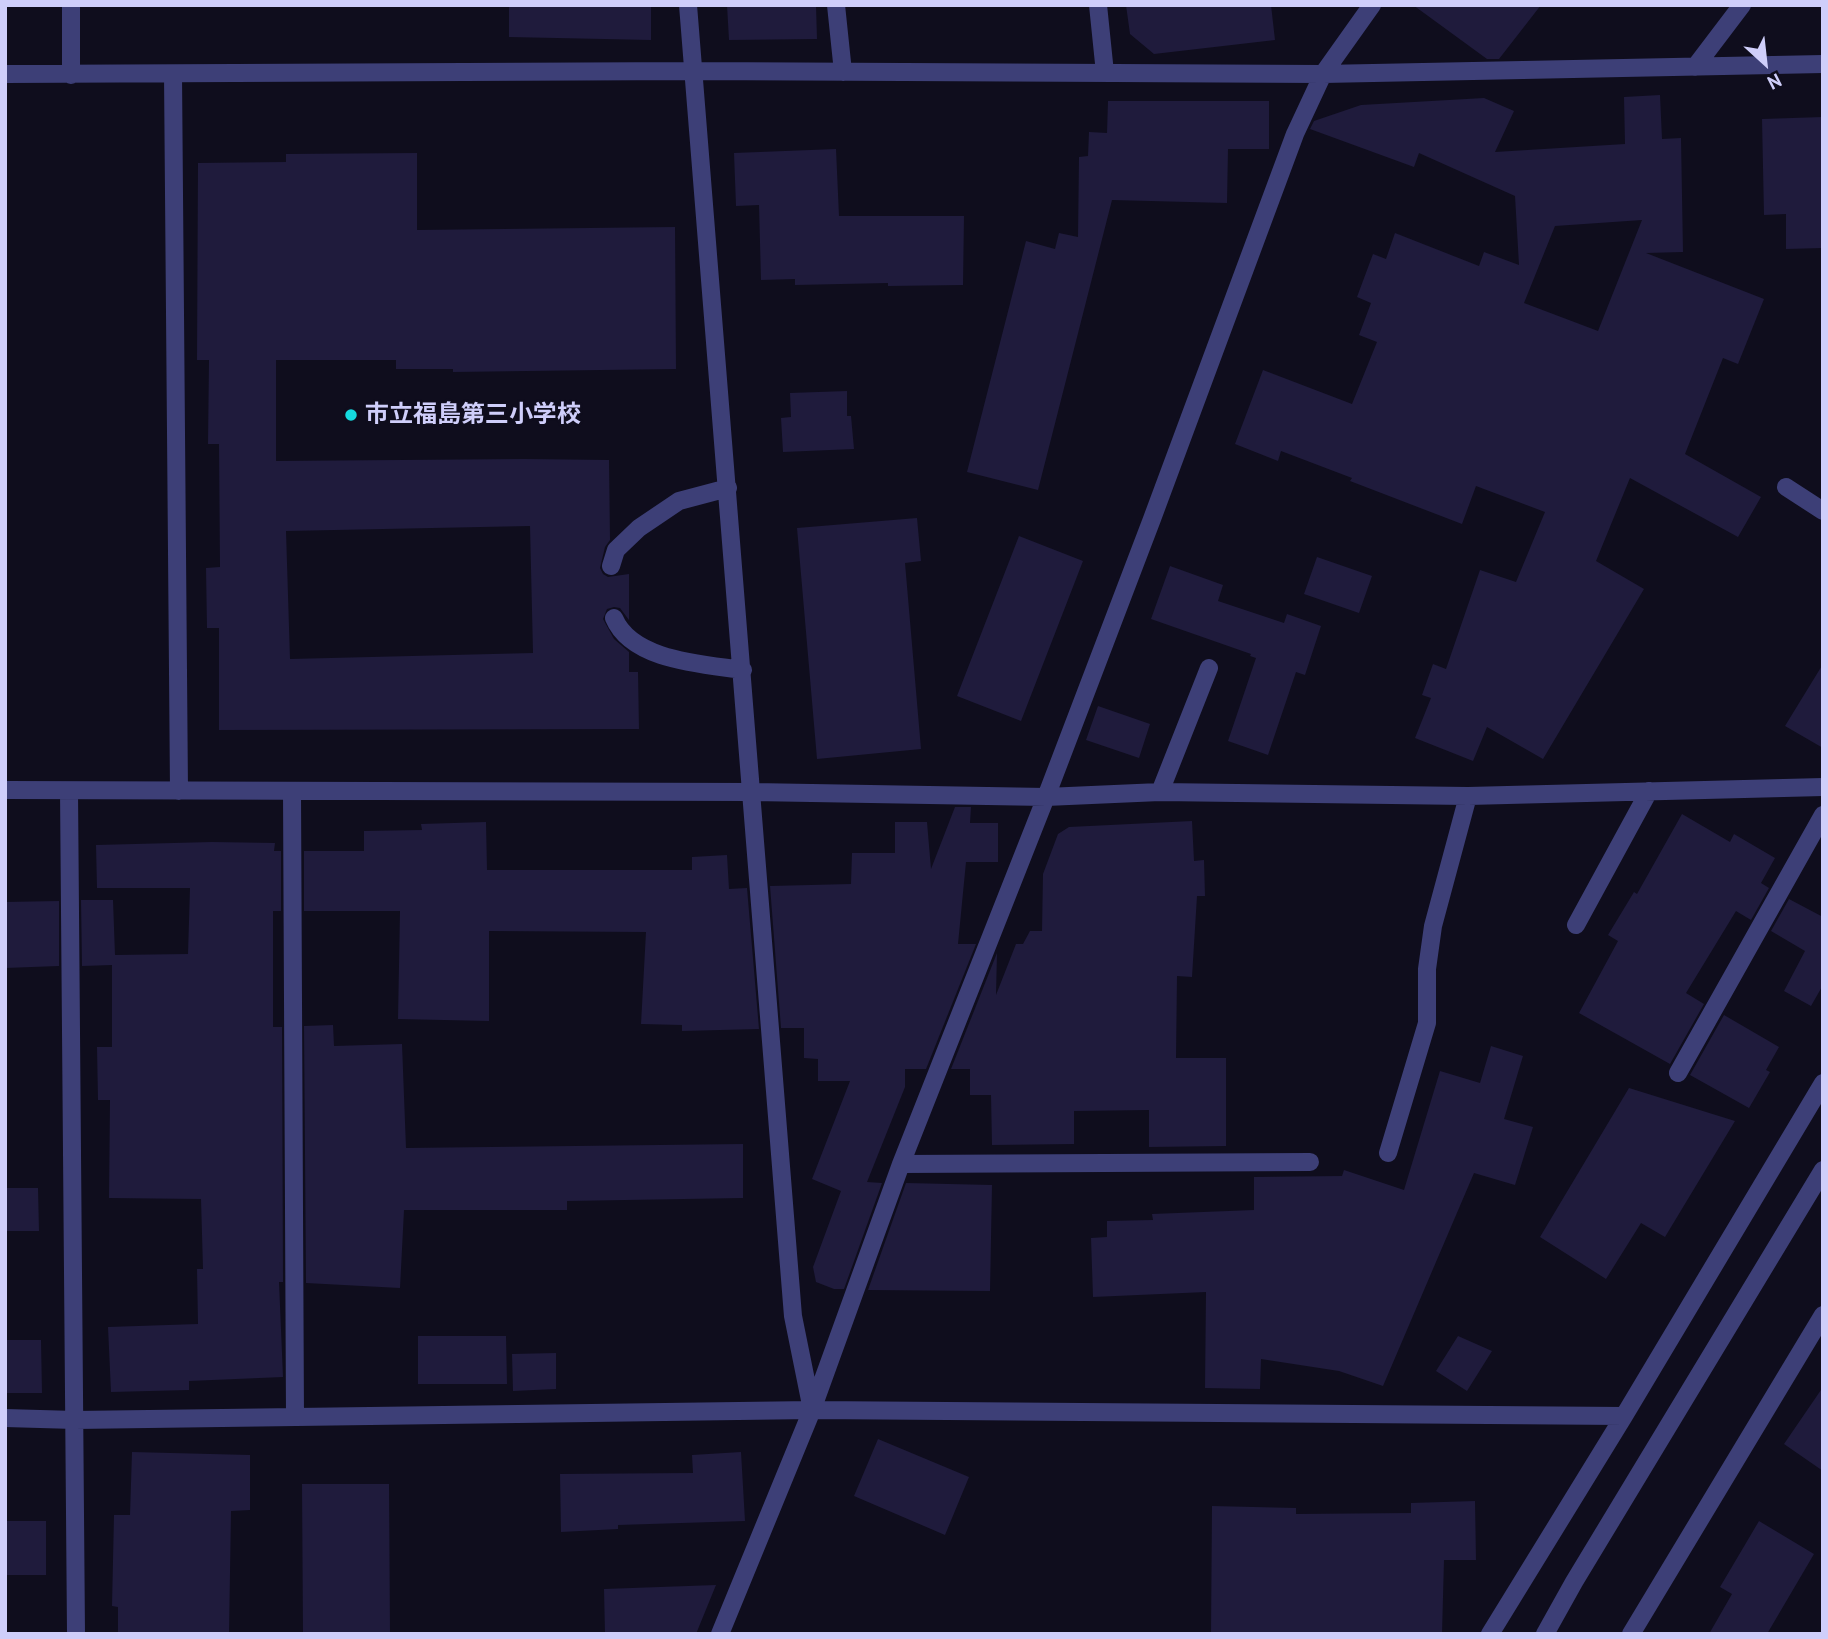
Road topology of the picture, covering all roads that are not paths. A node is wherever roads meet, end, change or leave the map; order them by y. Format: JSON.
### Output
{"nodes":[{"id":1,"x":71,"y":5,"type":"edge"},
{"id":2,"x":688,"y":5,"type":"edge"},
{"id":3,"x":836,"y":5,"type":"edge"},
{"id":4,"x":1098,"y":5,"type":"edge"},
{"id":5,"x":1372,"y":5,"type":"edge"},
{"id":6,"x":1742,"y":5,"type":"edge"},
{"id":7,"x":1823,"y":64,"type":"edge"},
{"id":8,"x":1695,"y":67,"type":"junction"},
{"id":9,"x":694,"y":71,"type":"junction"},
{"id":10,"x":843,"y":72,"type":"junction"},
{"id":11,"x":1105,"y":73,"type":"junction"},
{"id":12,"x":5,"y":74,"type":"edge"},
{"id":13,"x":173,"y":74,"type":"junction"},
{"id":14,"x":1323,"y":74,"type":"junction"},
{"id":15,"x":71,"y":75,"type":"junction"},
{"id":16,"x":1786,"y":487,"type":"dead end"},
{"id":17,"x":728,"y":488,"type":"junction"},
{"id":18,"x":1823,"y":511,"type":"edge"},
{"id":19,"x":611,"y":566,"type":"dead end"},
{"id":20,"x":614,"y":618,"type":"dead end"},
{"id":21,"x":1209,"y":668,"type":"dead end"},
{"id":22,"x":743,"y":670,"type":"junction"},
{"id":23,"x":1821,"y":785,"type":"edge"},
{"id":24,"x":5,"y":790,"type":"edge"},
{"id":25,"x":69,"y":791,"type":"junction"},
{"id":26,"x":179,"y":791,"type":"junction"},
{"id":27,"x":1649,"y":791,"type":"junction"},
{"id":28,"x":292,"y":792,"type":"junction"},
{"id":29,"x":752,"y":792,"type":"junction"},
{"id":30,"x":1160,"y":792,"type":"junction"},
{"id":31,"x":1468,"y":796,"type":"junction"},
{"id":32,"x":1046,"y":797,"type":"junction"},
{"id":33,"x":1823,"y":815,"type":"edge"},
{"id":34,"x":1576,"y":925,"type":"dead end"},
{"id":35,"x":1678,"y":1073,"type":"dead end"},
{"id":36,"x":1823,"y":1083,"type":"edge"},
{"id":37,"x":1388,"y":1153,"type":"dead end"},
{"id":38,"x":1310,"y":1162,"type":"dead end"},
{"id":39,"x":901,"y":1164,"type":"junction"},
{"id":40,"x":1823,"y":1170,"type":"edge"},
{"id":41,"x":1823,"y":1315,"type":"edge"},
{"id":42,"x":812,"y":1410,"type":"junction"},
{"id":43,"x":1624,"y":1416,"type":"junction"},
{"id":44,"x":295,"y":1417,"type":"junction"},
{"id":45,"x":5,"y":1419,"type":"edge"},
{"id":46,"x":75,"y":1420,"type":"junction"},
{"id":47,"x":76,"y":1634,"type":"edge"},
{"id":48,"x":720,"y":1634,"type":"edge"},
{"id":49,"x":1490,"y":1634,"type":"edge"},
{"id":50,"x":1545,"y":1634,"type":"edge"},
{"id":51,"x":1631,"y":1634,"type":"edge"}],
"edges":[{"from":1,"to":15,"type":"street"},
{"from":2,"to":9,"type":"street"},
{"from":3,"to":10,"type":"street"},
{"from":4,"to":11,"type":"street"},
{"from":5,"to":14,"type":"street"},
{"from":6,"to":8,"type":"street"},
{"from":7,"to":8,"type":"street"},
{"from":8,"to":14,"type":"street"},
{"from":9,"to":10,"type":"street"},
{"from":9,"to":13,"type":"street"},
{"from":9,"to":17,"type":"street"},
{"from":10,"to":11,"type":"street"},
{"from":11,"to":14,"type":"street"},
{"from":12,"to":15,"type":"street"},
{"from":13,"to":15,"type":"street"},
{"from":13,"to":26,"type":"street"},
{"from":14,"to":32,"type":"street"},
{"from":16,"to":18,"type":"street"},
{"from":17,"to":19,"type":"street"},
{"from":17,"to":22,"type":"street"},
{"from":20,"to":22,"type":"street"},
{"from":21,"to":30,"type":"street"},
{"from":22,"to":29,"type":"street"},
{"from":23,"to":27,"type":"street"},
{"from":24,"to":25,"type":"street"},
{"from":25,"to":26,"type":"street"},
{"from":25,"to":46,"type":"street"},
{"from":26,"to":28,"type":"street"},
{"from":27,"to":31,"type":"street"},
{"from":27,"to":34,"type":"street"},
{"from":28,"to":29,"type":"street"},
{"from":28,"to":44,"type":"street"},
{"from":29,"to":32,"type":"street"},
{"from":29,"to":42,"type":"street"},
{"from":30,"to":31,"type":"street"},
{"from":30,"to":32,"type":"street"},
{"from":31,"to":37,"type":"street"},
{"from":32,"to":39,"type":"street"},
{"from":33,"to":35,"type":"street"},
{"from":36,"to":43,"type":"street"},
{"from":38,"to":39,"type":"street"},
{"from":39,"to":42,"type":"street"},
{"from":40,"to":50,"type":"street"},
{"from":41,"to":51,"type":"street"},
{"from":42,"to":43,"type":"street"},
{"from":42,"to":44,"type":"street"},
{"from":42,"to":48,"type":"street"},
{"from":43,"to":49,"type":"street"},
{"from":44,"to":46,"type":"street"},
{"from":45,"to":46,"type":"street"},
{"from":46,"to":47,"type":"street"}]}
